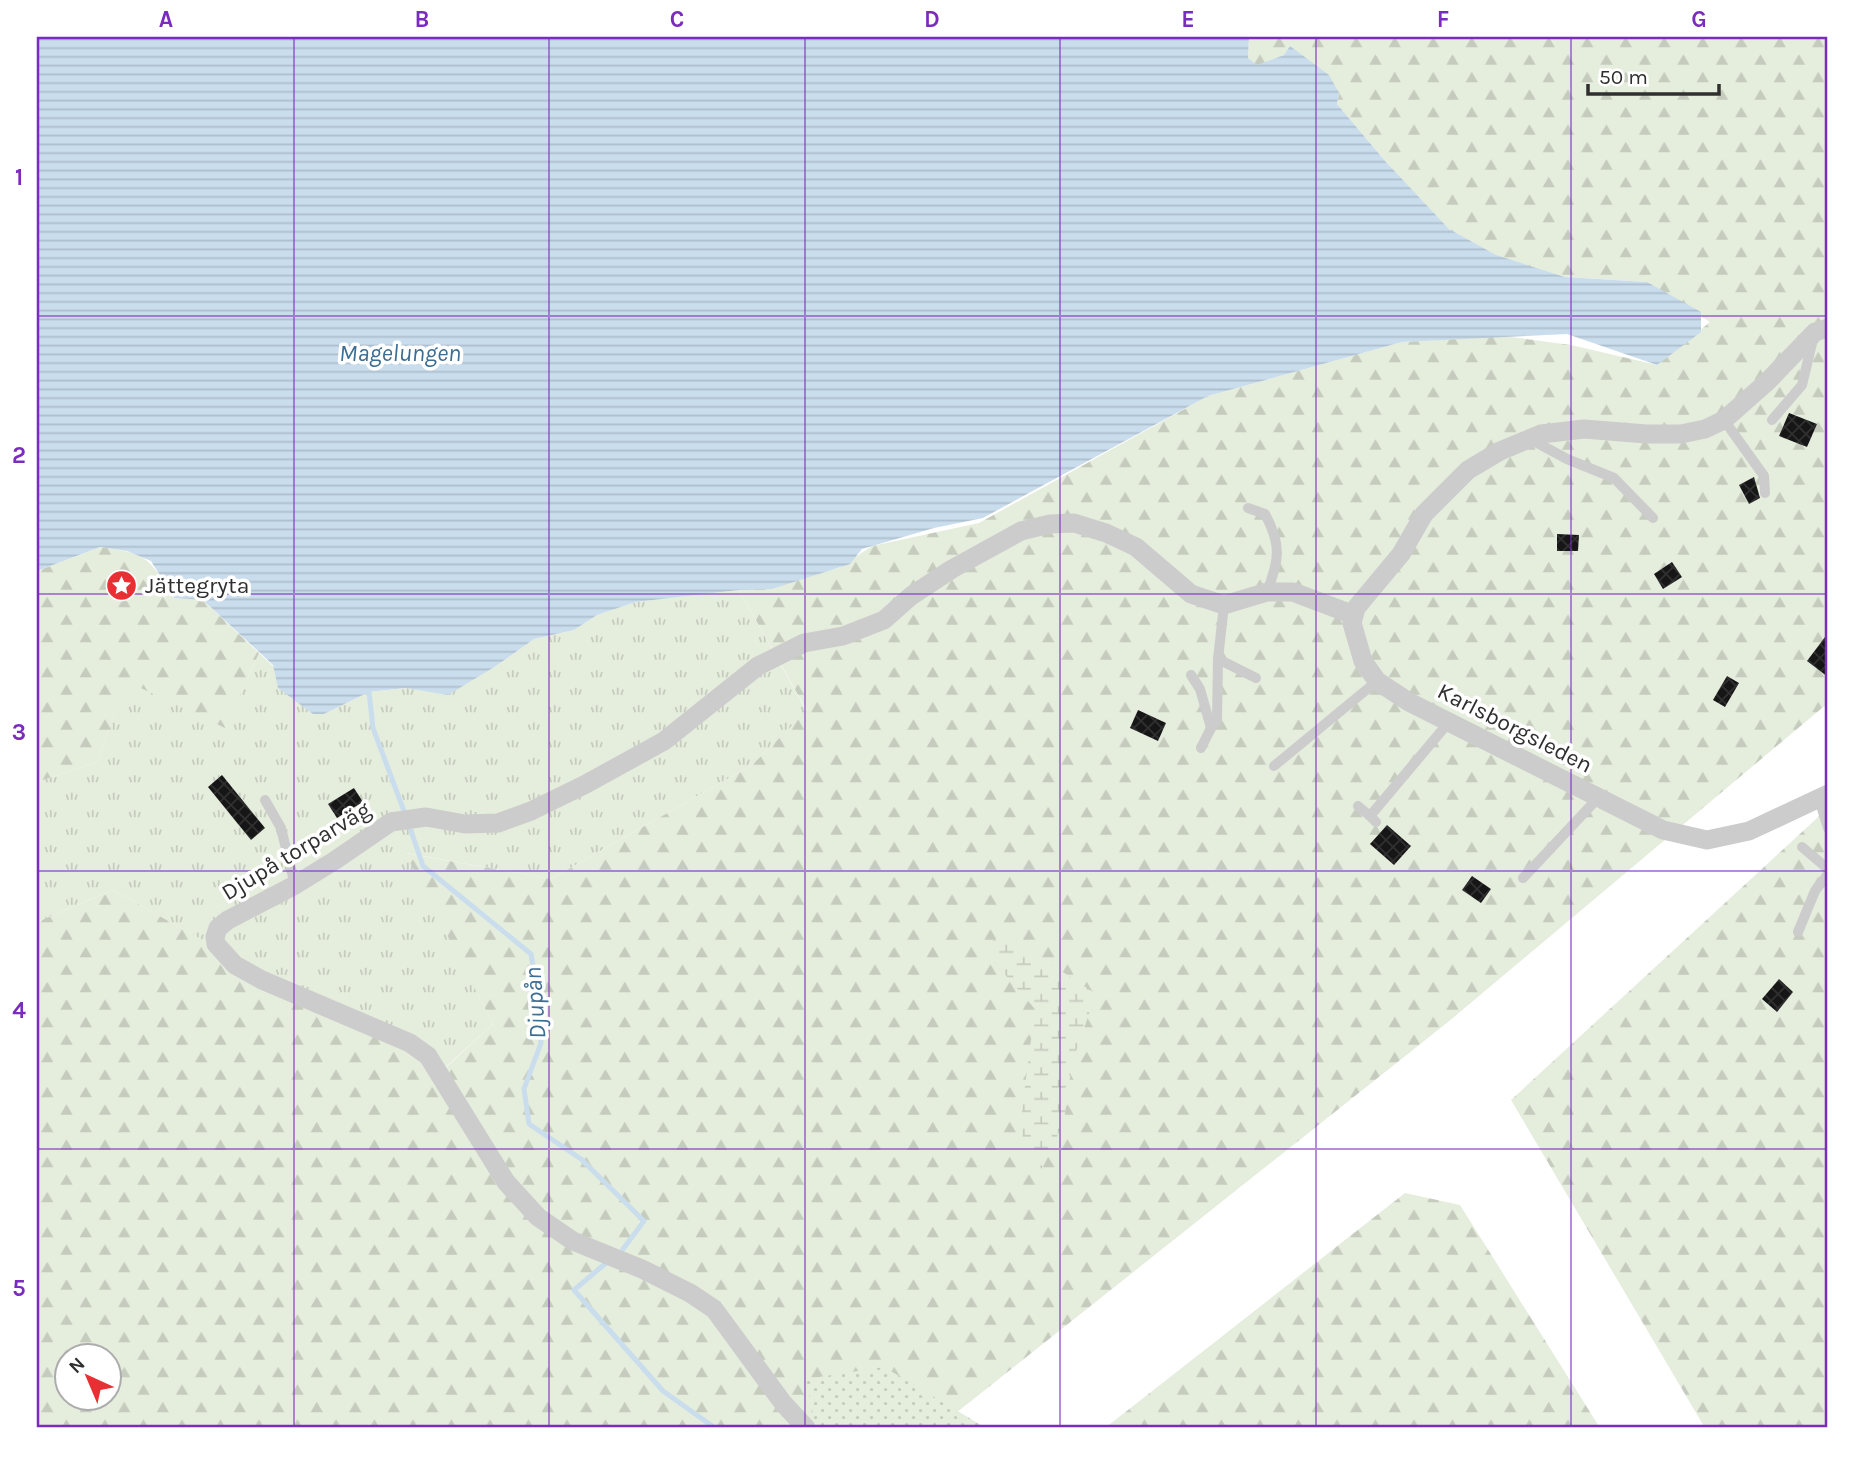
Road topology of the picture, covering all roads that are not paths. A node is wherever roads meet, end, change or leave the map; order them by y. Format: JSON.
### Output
{"nodes":[{"id":1,"x":1822,"y":330,"type":"edge"},
{"id":2,"x":1724,"y":420,"type":"junction"},
{"id":3,"x":1772,"y":420,"type":"dead end"},
{"id":4,"x":1530,"y":439,"type":"junction"},
{"id":5,"x":1765,"y":493,"type":"dead end"},
{"id":6,"x":1248,"y":508,"type":"dead end"},
{"id":7,"x":1653,"y":517,"type":"dead end"},
{"id":8,"x":1267,"y":592,"type":"junction"},
{"id":9,"x":1224,"y":605,"type":"junction"},
{"id":10,"x":1354,"y":615,"type":"junction"},
{"id":11,"x":1218,"y":659,"type":"junction"},
{"id":12,"x":1191,"y":675,"type":"dead end"},
{"id":13,"x":1256,"y":678,"type":"dead end"},
{"id":14,"x":1377,"y":681,"type":"junction"},
{"id":15,"x":1449,"y":722,"type":"junction"},
{"id":16,"x":1211,"y":729,"type":"junction"},
{"id":17,"x":1201,"y":748,"type":"dead end"},
{"id":18,"x":1274,"y":766,"type":"dead end"},
{"id":19,"x":1823,"y":796,"type":"edge"},
{"id":20,"x":1598,"y":798,"type":"junction"},
{"id":21,"x":265,"y":800,"type":"dead end"},
{"id":22,"x":1358,"y":806,"type":"dead end"},
{"id":23,"x":1828,"y":828,"type":"edge"},
{"id":24,"x":1802,"y":847,"type":"dead end"},
{"id":25,"x":1828,"y":872,"type":"edge"},
{"id":26,"x":1523,"y":877,"type":"dead end"},
{"id":27,"x":295,"y":884,"type":"junction"},
{"id":28,"x":1798,"y":932,"type":"dead end"},
{"id":29,"x":806,"y":1428,"type":"edge"}],
"edges":[{"from":1,"to":2,"type":"street"},
{"from":1,"to":3,"type":"lane"},
{"from":2,"to":4,"type":"street"},
{"from":2,"to":5,"type":"lane"},
{"from":4,"to":7,"type":"lane"},
{"from":4,"to":10,"type":"street"},
{"from":6,"to":8,"type":"lane"},
{"from":8,"to":9,"type":"street"},
{"from":8,"to":10,"type":"street"},
{"from":9,"to":11,"type":"lane"},
{"from":9,"to":27,"type":"street","name":"Djupå torparväg"},
{"from":10,"to":14,"type":"street","name":"Karlsborgsleden"},
{"from":11,"to":13,"type":"lane"},
{"from":11,"to":16,"type":"lane"},
{"from":12,"to":16,"type":"lane"},
{"from":14,"to":15,"type":"street","name":"Karlsborgsleden"},
{"from":14,"to":18,"type":"lane"},
{"from":15,"to":20,"type":"street","name":"Karlsborgsleden"},
{"from":15,"to":22,"type":"lane"},
{"from":16,"to":17,"type":"lane"},
{"from":19,"to":20,"type":"street","name":"Karlsborgsleden"},
{"from":19,"to":23,"type":"lane"},
{"from":20,"to":26,"type":"lane"},
{"from":21,"to":27,"type":"lane"},
{"from":24,"to":25,"type":"lane"},
{"from":25,"to":28,"type":"lane"},
{"from":27,"to":29,"type":"street","name":"Djupå torparväg"}]}
